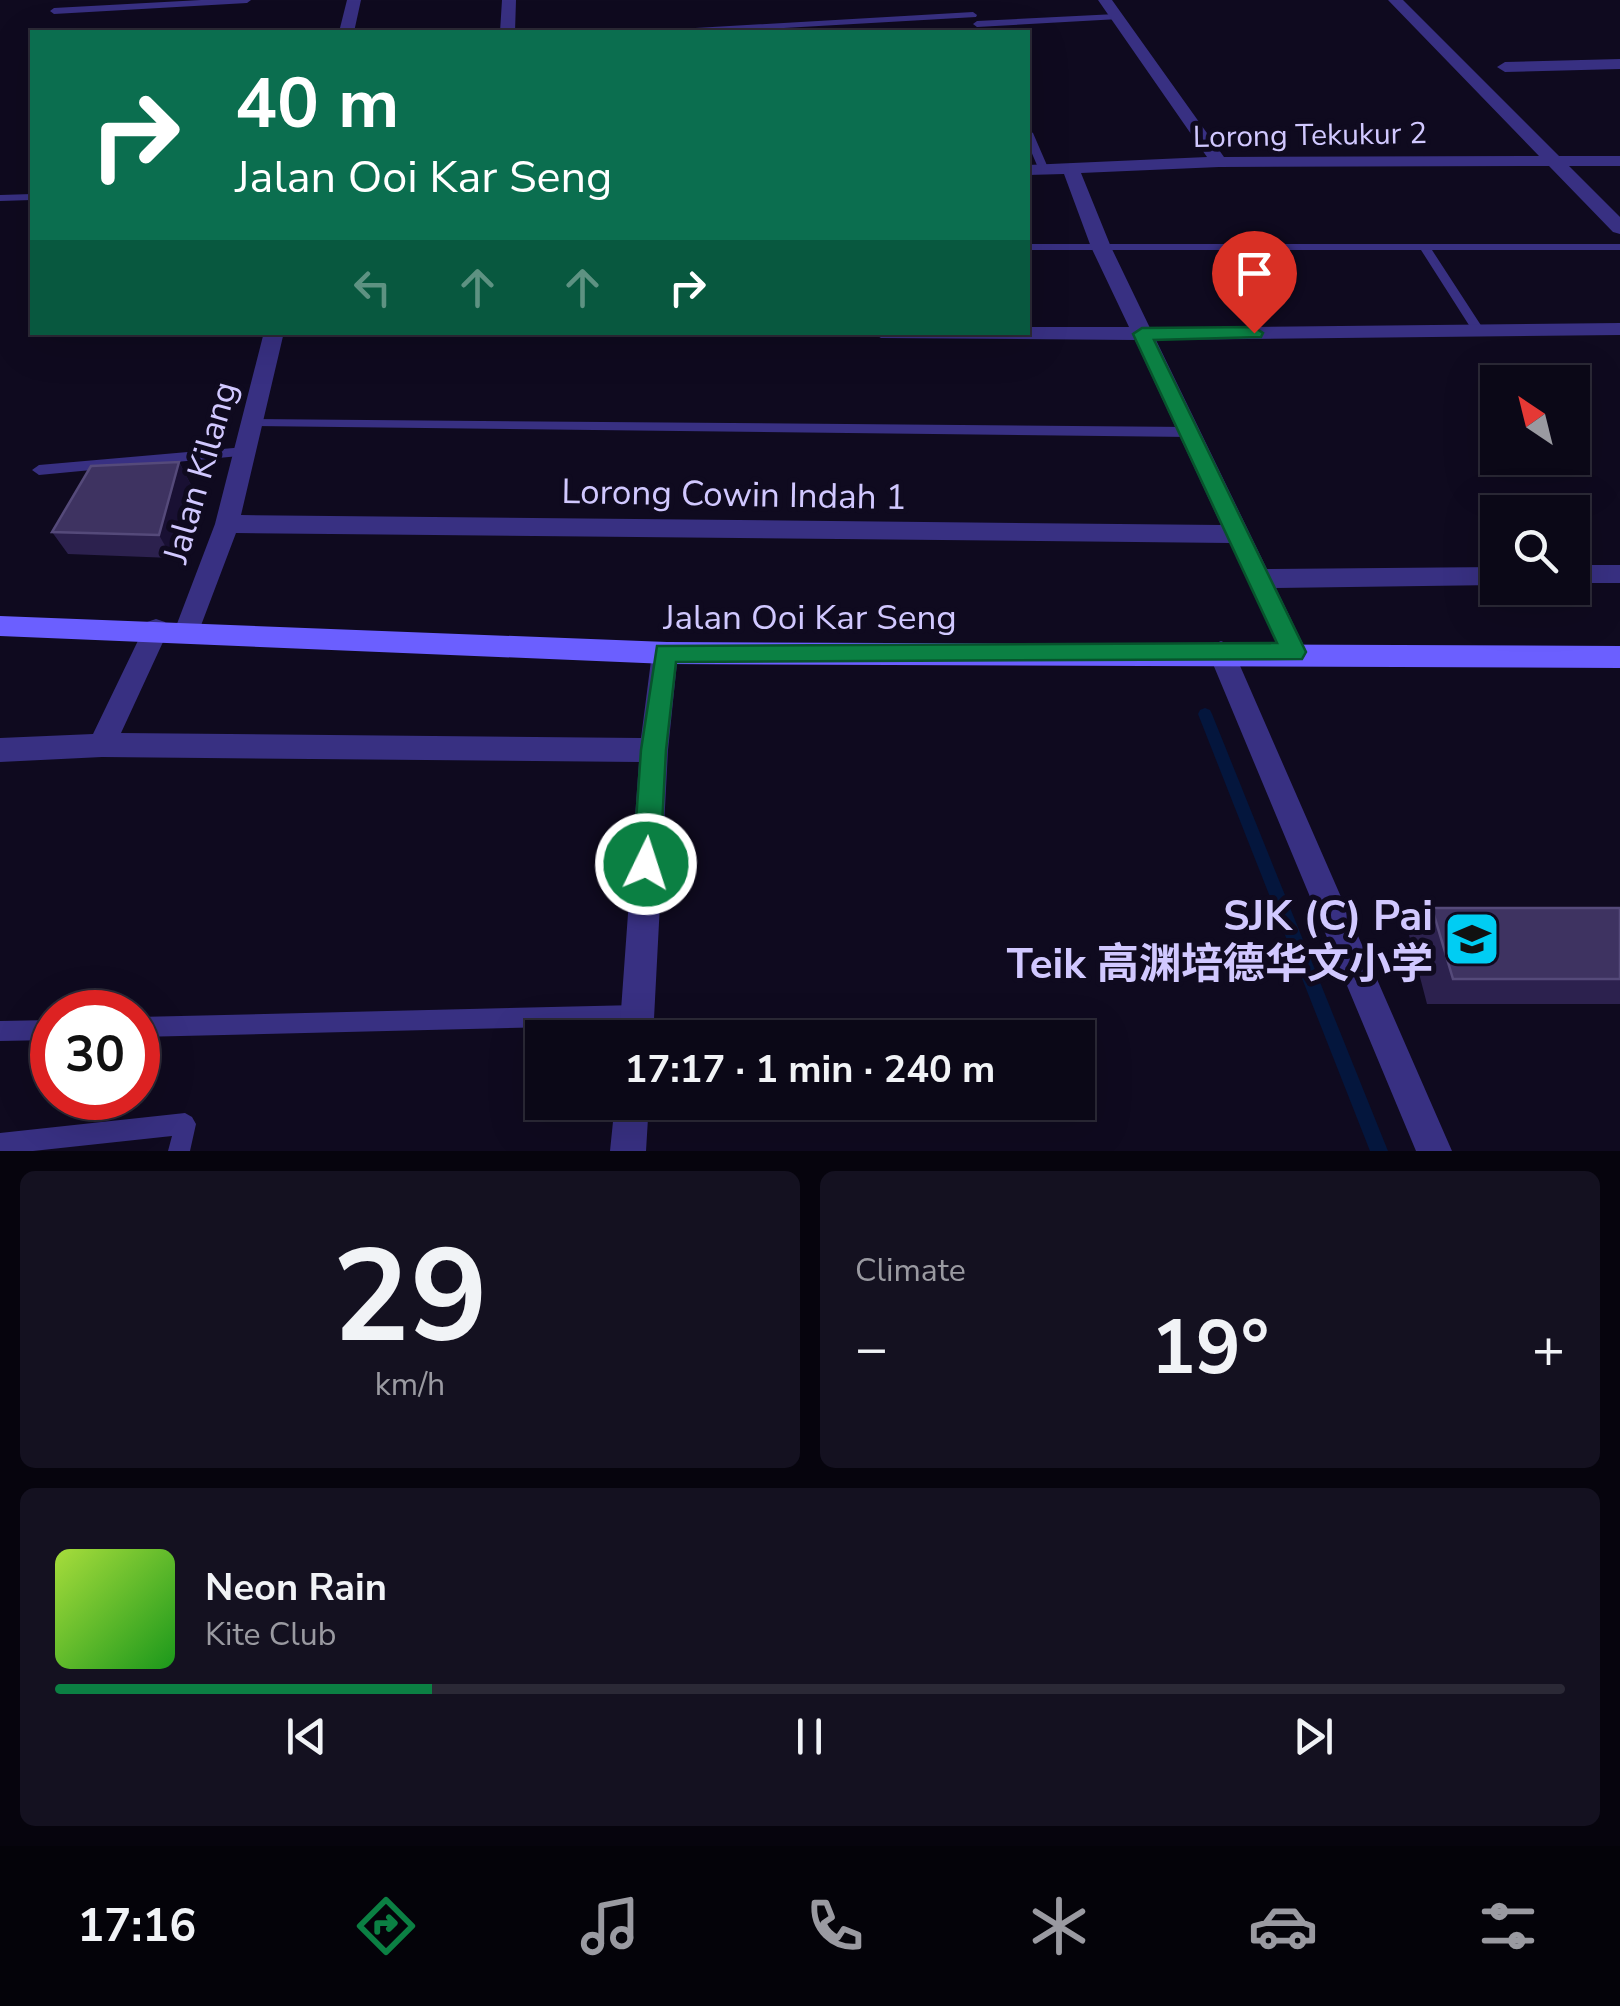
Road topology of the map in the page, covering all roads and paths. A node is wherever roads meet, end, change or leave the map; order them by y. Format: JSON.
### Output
{"nodes":[{"id":1,"x":247,"y":0,"type":"edge"},
{"id":2,"x":354,"y":0,"type":"edge"},
{"id":3,"x":510,"y":0,"type":"edge"},
{"id":4,"x":966,"y":0,"type":"edge"},
{"id":5,"x":1105,"y":0,"type":"edge"},
{"id":6,"x":1395,"y":0,"type":"edge"},
{"id":7,"x":54,"y":11,"type":"dead end"},
{"id":8,"x":1116,"y":18,"type":"junction"},
{"id":9,"x":977,"y":24,"type":"edge"},
{"id":10,"x":346,"y":30,"type":"edge"},
{"id":11,"x":508,"y":30,"type":"edge"},
{"id":12,"x":753,"y":30,"type":"edge"},
{"id":13,"x":1620,"y":64,"type":"edge"},
{"id":14,"x":1505,"y":67,"type":"dead end"},
{"id":15,"x":1030,"y":143,"type":"edge"},
{"id":16,"x":1550,"y":160,"type":"junction"},
{"id":17,"x":1620,"y":161,"type":"edge"},
{"id":18,"x":1219,"y":162,"type":"junction"},
{"id":19,"x":1036,"y":170,"type":"edge"},
{"id":20,"x":1071,"y":170,"type":"junction"},
{"id":21,"x":30,"y":197,"type":"edge"},
{"id":22,"x":0,"y":198,"type":"edge"},
{"id":23,"x":1620,"y":228,"type":"edge"},
{"id":24,"x":1620,"y":246,"type":"edge"},
{"id":25,"x":1030,"y":247,"type":"edge"},
{"id":26,"x":1102,"y":247,"type":"junction"},
{"id":27,"x":1424,"y":247,"type":"junction"},
{"id":28,"x":1620,"y":329,"type":"edge"},
{"id":29,"x":1478,"y":330,"type":"junction"},
{"id":30,"x":1030,"y":333,"type":"edge"},
{"id":31,"x":1142,"y":334,"type":"junction"},
{"id":32,"x":273,"y":335,"type":"edge"},
{"id":33,"x":252,"y":423,"type":"junction"},
{"id":34,"x":1190,"y":432,"type":"junction"},
{"id":35,"x":245,"y":452,"type":"junction"},
{"id":36,"x":39,"y":470,"type":"dead end"},
{"id":37,"x":228,"y":524,"type":"junction"},
{"id":38,"x":1239,"y":534,"type":"junction"},
{"id":39,"x":1590,"y":574,"type":"edge"},
{"id":40,"x":1620,"y":574,"type":"edge"},
{"id":41,"x":1480,"y":576,"type":"edge"},
{"id":42,"x":1260,"y":579,"type":"junction"},
{"id":43,"x":0,"y":626,"type":"edge"},
{"id":44,"x":156,"y":629,"type":"junction"},
{"id":45,"x":188,"y":629,"type":"junction"},
{"id":46,"x":666,"y":652,"type":"junction"},
{"id":47,"x":1221,"y":652,"type":"junction"},
{"id":48,"x":1294,"y":652,"type":"junction"},
{"id":49,"x":1620,"y":657,"type":"edge"},
{"id":50,"x":102,"y":746,"type":"junction"},
{"id":51,"x":0,"y":750,"type":"edge"},
{"id":52,"x":654,"y":750,"type":"junction"},
{"id":53,"x":636,"y":1020,"type":"edge"},
{"id":54,"x":525,"y":1026,"type":"edge"},
{"id":55,"x":160,"y":1028,"type":"edge"},
{"id":56,"x":30,"y":1030,"type":"edge"},
{"id":57,"x":0,"y":1031,"type":"edge"},
{"id":58,"x":631,"y":1120,"type":"edge"},
{"id":59,"x":0,"y":1144,"type":"edge"},
{"id":60,"x":179,"y":1151,"type":"edge"},
{"id":61,"x":628,"y":1151,"type":"edge"},
{"id":62,"x":1434,"y":1151,"type":"edge"}],
"edges":[{"from":1,"to":7,"type":"lane"},
{"from":2,"to":10,"type":"street"},
{"from":3,"to":11,"type":"street"},
{"from":4,"to":9,"type":"lane"},
{"from":5,"to":8,"type":"street"},
{"from":6,"to":16,"type":"street"},
{"from":8,"to":9,"type":"lane"},
{"from":8,"to":18,"type":"street"},
{"from":9,"to":12,"type":"lane"},
{"from":13,"to":14,"type":"street"},
{"from":15,"to":19,"type":"lane"},
{"from":16,"to":17,"type":"street","name":"Lorong Tekukur 2"},
{"from":16,"to":18,"type":"street","name":"Lorong Tekukur 2"},
{"from":16,"to":23,"type":"street"},
{"from":18,"to":20,"type":"street","name":"Lorong Tekukur 2"},
{"from":19,"to":20,"type":"street","name":"Lorong Tekukur 2"},
{"from":20,"to":26,"type":"street"},
{"from":21,"to":22,"type":"lane"},
{"from":24,"to":27,"type":"lane"},
{"from":25,"to":26,"type":"lane"},
{"from":26,"to":27,"type":"lane"},
{"from":26,"to":31,"type":"street"},
{"from":27,"to":29,"type":"lane"},
{"from":28,"to":29,"type":"street"},
{"from":29,"to":31,"type":"street"},
{"from":30,"to":31,"type":"street"},
{"from":31,"to":34,"type":"street"},
{"from":32,"to":33,"type":"street","name":"Jalan Kilang"},
{"from":33,"to":34,"type":"lane"},
{"from":33,"to":35,"type":"street","name":"Jalan Kilang"},
{"from":34,"to":38,"type":"street"},
{"from":35,"to":36,"type":"lane"},
{"from":35,"to":37,"type":"street","name":"Jalan Kilang"},
{"from":37,"to":38,"type":"street","name":"Lorong Cowin Indah 1"},
{"from":37,"to":45,"type":"street","name":"Jalan Kilang"},
{"from":38,"to":42,"type":"street"},
{"from":39,"to":40,"type":"street"},
{"from":41,"to":42,"type":"street"},
{"from":42,"to":48,"type":"street"},
{"from":43,"to":44,"type":"main road","name":"Jalan Ooi Kar Seng"},
{"from":44,"to":45,"type":"main road","name":"Jalan Ooi Kar Seng"},
{"from":44,"to":50,"type":"street"},
{"from":45,"to":46,"type":"main road","name":"Jalan Ooi Kar Seng"},
{"from":46,"to":47,"type":"main road","name":"Jalan Ooi Kar Seng"},
{"from":46,"to":52,"type":"street"},
{"from":47,"to":48,"type":"main road","name":"Jalan Ooi Kar Seng"},
{"from":47,"to":62,"type":"street"},
{"from":48,"to":49,"type":"main road","name":"Jalan Ooi Kar Seng"},
{"from":50,"to":51,"type":"street"},
{"from":50,"to":52,"type":"street"},
{"from":52,"to":53,"type":"street"},
{"from":54,"to":55,"type":"lane"},
{"from":56,"to":57,"type":"lane"},
{"from":58,"to":61,"type":"street"},
{"from":59,"to":60,"type":"lane"}]}
